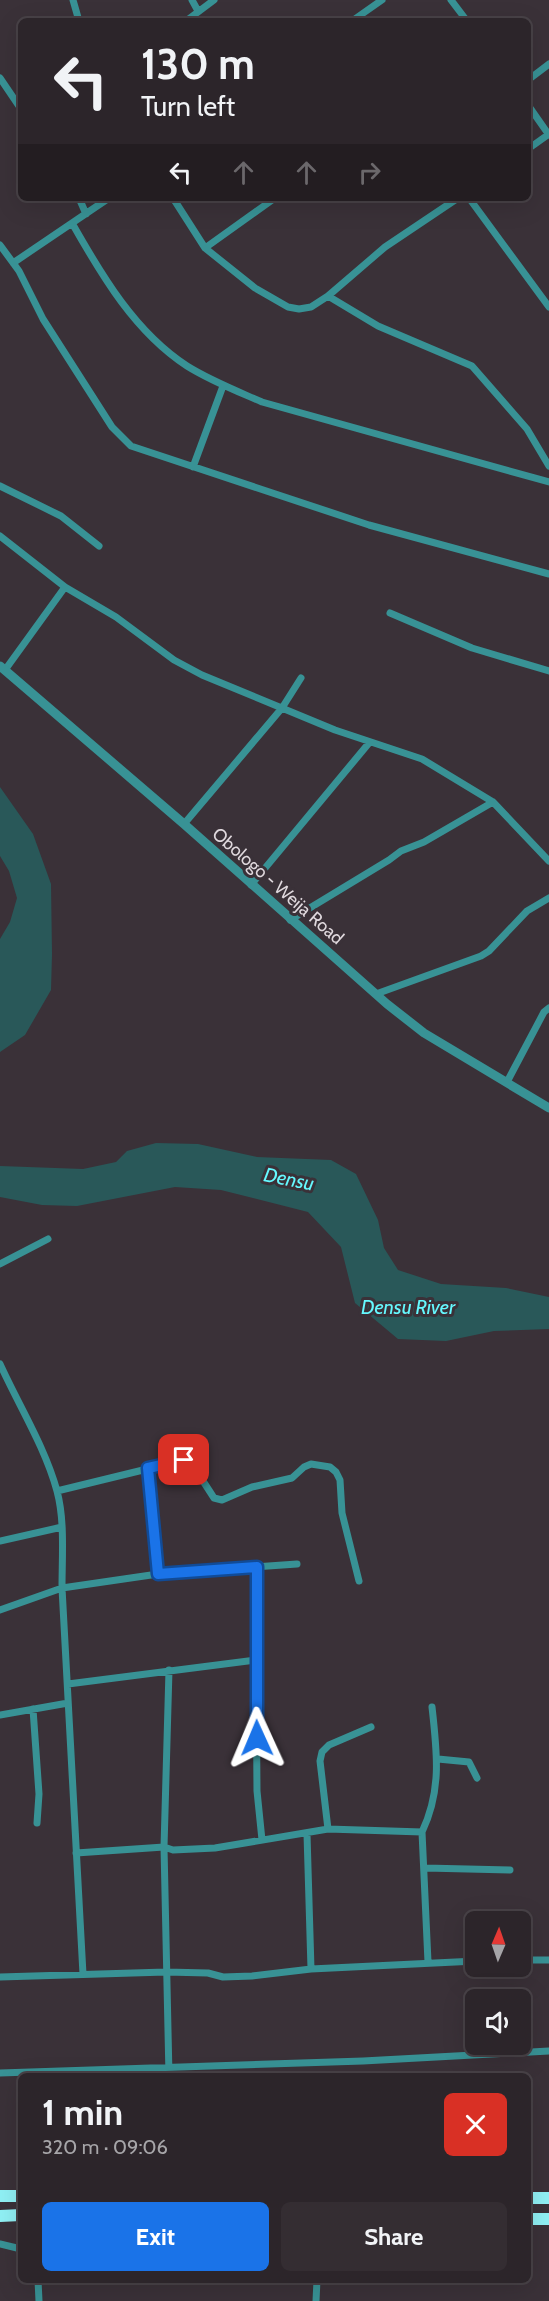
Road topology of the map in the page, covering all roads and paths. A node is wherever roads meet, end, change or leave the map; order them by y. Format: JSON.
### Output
{"nodes":[{"id":1,"x":73,"y":0,"type":"edge"},
{"id":2,"x":192,"y":0,"type":"edge"},
{"id":3,"x":214,"y":0,"type":"edge"},
{"id":4,"x":382,"y":0,"type":"edge"},
{"id":5,"x":451,"y":0,"type":"edge"},
{"id":6,"x":198,"y":11,"type":"junction"},
{"id":7,"x":78,"y":18,"type":"edge"},
{"id":8,"x":190,"y":18,"type":"edge"},
{"id":9,"x":356,"y":18,"type":"edge"},
{"id":10,"x":465,"y":18,"type":"edge"},
{"id":11,"x":549,"y":64,"type":"edge"},
{"id":12,"x":0,"y":78,"type":"edge"},
{"id":13,"x":531,"y":78,"type":"edge"},
{"id":14,"x":18,"y":105,"type":"edge"},
{"id":15,"x":531,"y":109,"type":"edge"},
{"id":16,"x":549,"y":135,"type":"edge"},
{"id":17,"x":531,"y":147,"type":"edge"},
{"id":18,"x":80,"y":201,"type":"edge"},
{"id":19,"x":105,"y":201,"type":"edge"},
{"id":20,"x":175,"y":201,"type":"edge"},
{"id":21,"x":271,"y":201,"type":"edge"},
{"id":22,"x":454,"y":201,"type":"edge"},
{"id":23,"x":471,"y":201,"type":"edge"},
{"id":24,"x":86,"y":214,"type":"junction"},
{"id":25,"x":72,"y":223,"type":"junction"},
{"id":26,"x":0,"y":245,"type":"edge"},
{"id":27,"x":205,"y":248,"type":"junction"},
{"id":28,"x":13,"y":263,"type":"junction"},
{"id":29,"x":328,"y":296,"type":"junction"},
{"id":30,"x":549,"y":307,"type":"edge"},
{"id":31,"x":223,"y":386,"type":"junction"},
{"id":32,"x":549,"y":466,"type":"edge"},
{"id":33,"x":193,"y":467,"type":"junction"},
{"id":34,"x":549,"y":482,"type":"edge"},
{"id":35,"x":0,"y":486,"type":"edge"},
{"id":36,"x":0,"y":536,"type":"edge"},
{"id":37,"x":99,"y":546,"type":"dead end"},
{"id":38,"x":549,"y":574,"type":"edge"},
{"id":39,"x":65,"y":587,"type":"junction"},
{"id":40,"x":390,"y":614,"type":"dead end"},
{"id":41,"x":2,"y":668,"type":"edge"},
{"id":42,"x":549,"y":671,"type":"edge"},
{"id":43,"x":301,"y":678,"type":"dead end"},
{"id":44,"x":282,"y":708,"type":"junction"},
{"id":45,"x":369,"y":743,"type":"junction"},
{"id":46,"x":493,"y":802,"type":"junction"},
{"id":47,"x":184,"y":824,"type":"junction"},
{"id":48,"x":549,"y":861,"type":"edge"},
{"id":49,"x":251,"y":885,"type":"junction"},
{"id":50,"x":549,"y":898,"type":"edge"},
{"id":51,"x":290,"y":920,"type":"junction"},
{"id":52,"x":376,"y":994,"type":"junction"},
{"id":53,"x":549,"y":1008,"type":"edge"},
{"id":54,"x":507,"y":1082,"type":"junction"},
{"id":55,"x":549,"y":1108,"type":"edge"},
{"id":56,"x":48,"y":1239,"type":"dead end"},
{"id":57,"x":0,"y":1264,"type":"edge"},
{"id":58,"x":0,"y":1365,"type":"edge"},
{"id":59,"x":148,"y":1468,"type":"junction"},
{"id":60,"x":57,"y":1491,"type":"junction"},
{"id":61,"x":62,"y":1527,"type":"junction"},
{"id":62,"x":0,"y":1538,"type":"edge"},
{"id":63,"x":297,"y":1564,"type":"dead end"},
{"id":64,"x":257,"y":1567,"type":"junction"},
{"id":65,"x":158,"y":1574,"type":"junction"},
{"id":66,"x":359,"y":1581,"type":"dead end"},
{"id":67,"x":62,"y":1587,"type":"junction"},
{"id":68,"x":0,"y":1610,"type":"edge"},
{"id":69,"x":256,"y":1660,"type":"junction"},
{"id":70,"x":169,"y":1670,"type":"junction"},
{"id":71,"x":68,"y":1684,"type":"junction"},
{"id":72,"x":68,"y":1703,"type":"junction"},
{"id":73,"x":432,"y":1707,"type":"dead end"},
{"id":74,"x":33,"y":1709,"type":"junction"},
{"id":75,"x":0,"y":1715,"type":"edge"},
{"id":76,"x":371,"y":1727,"type":"dead end"},
{"id":77,"x":438,"y":1759,"type":"junction"},
{"id":78,"x":477,"y":1778,"type":"dead end"},
{"id":79,"x":37,"y":1823,"type":"dead end"},
{"id":80,"x":328,"y":1829,"type":"junction"},
{"id":81,"x":422,"y":1832,"type":"junction"},
{"id":82,"x":307,"y":1834,"type":"junction"},
{"id":83,"x":262,"y":1840,"type":"junction"},
{"id":84,"x":164,"y":1847,"type":"junction"},
{"id":85,"x":76,"y":1853,"type":"junction"},
{"id":86,"x":425,"y":1868,"type":"junction"},
{"id":87,"x":510,"y":1870,"type":"dead end"},
{"id":88,"x":531,"y":1960,"type":"edge"},
{"id":89,"x":549,"y":1960,"type":"edge"},
{"id":90,"x":465,"y":1961,"type":"edge"},
{"id":91,"x":428,"y":1962,"type":"junction"},
{"id":92,"x":311,"y":1969,"type":"junction"},
{"id":93,"x":166,"y":1972,"type":"junction"},
{"id":94,"x":83,"y":1974,"type":"junction"},
{"id":95,"x":0,"y":1977,"type":"edge"},
{"id":96,"x":549,"y":2051,"type":"edge"},
{"id":97,"x":169,"y":2067,"type":"junction"},
{"id":98,"x":0,"y":2073,"type":"edge"},
{"id":99,"x":169,"y":2073,"type":"edge"},
{"id":100,"x":0,"y":2196,"type":"edge"},
{"id":101,"x":18,"y":2196,"type":"edge"},
{"id":102,"x":531,"y":2198,"type":"edge"},
{"id":103,"x":549,"y":2198,"type":"edge"},
{"id":104,"x":18,"y":2215,"type":"edge"},
{"id":105,"x":0,"y":2216,"type":"edge"},
{"id":106,"x":531,"y":2219,"type":"edge"},
{"id":107,"x":549,"y":2219,"type":"edge"},
{"id":108,"x":0,"y":2244,"type":"edge"},
{"id":109,"x":18,"y":2249,"type":"edge"},
{"id":110,"x":38,"y":2283,"type":"edge"},
{"id":111,"x":317,"y":2283,"type":"edge"},
{"id":112,"x":39,"y":2301,"type":"edge"},
{"id":113,"x":316,"y":2301,"type":"edge"}],
"edges":[{"from":1,"to":7,"type":"street"},
{"from":2,"to":6,"type":"street"},
{"from":3,"to":6,"type":"street"},
{"from":4,"to":9,"type":"street"},
{"from":5,"to":10,"type":"street"},
{"from":6,"to":8,"type":"street"},
{"from":11,"to":13,"type":"street"},
{"from":12,"to":14,"type":"street"},
{"from":15,"to":16,"type":"street"},
{"from":16,"to":17,"type":"street"},
{"from":18,"to":24,"type":"street"},
{"from":19,"to":24,"type":"street"},
{"from":20,"to":27,"type":"street"},
{"from":21,"to":27,"type":"street"},
{"from":22,"to":29,"type":"street"},
{"from":23,"to":30,"type":"street"},
{"from":24,"to":25,"type":"street"},
{"from":25,"to":28,"type":"street"},
{"from":25,"to":31,"type":"street"},
{"from":26,"to":28,"type":"street"},
{"from":27,"to":29,"type":"street"},
{"from":28,"to":33,"type":"street"},
{"from":29,"to":32,"type":"street"},
{"from":31,"to":33,"type":"street"},
{"from":31,"to":34,"type":"street"},
{"from":33,"to":38,"type":"street"},
{"from":35,"to":37,"type":"street"},
{"from":36,"to":39,"type":"street"},
{"from":39,"to":41,"type":"street"},
{"from":39,"to":44,"type":"street"},
{"from":40,"to":42,"type":"street"},
{"from":41,"to":47,"type":"street","name":"Obologo - Weija Road"},
{"from":43,"to":44,"type":"street"},
{"from":44,"to":45,"type":"street"},
{"from":44,"to":47,"type":"street"},
{"from":45,"to":46,"type":"street"},
{"from":45,"to":49,"type":"street"},
{"from":46,"to":48,"type":"street"},
{"from":46,"to":51,"type":"street"},
{"from":47,"to":49,"type":"street","name":"Obologo - Weija Road"},
{"from":49,"to":51,"type":"street","name":"Obologo - Weija Road"},
{"from":50,"to":52,"type":"street"},
{"from":51,"to":52,"type":"street","name":"Obologo - Weija Road"},
{"from":52,"to":54,"type":"street","name":"Obologo - Weija Road"},
{"from":53,"to":54,"type":"street"},
{"from":54,"to":55,"type":"street","name":"Obologo - Weija Road"},
{"from":56,"to":57,"type":"street"},
{"from":58,"to":60,"type":"street"},
{"from":59,"to":60,"type":"street"},
{"from":59,"to":65,"type":"street"},
{"from":59,"to":66,"type":"street"},
{"from":60,"to":61,"type":"street"},
{"from":61,"to":62,"type":"street"},
{"from":61,"to":67,"type":"street"},
{"from":63,"to":64,"type":"street"},
{"from":64,"to":65,"type":"street"},
{"from":64,"to":69,"type":"street"},
{"from":65,"to":67,"type":"street"},
{"from":67,"to":68,"type":"street"},
{"from":67,"to":71,"type":"street"},
{"from":69,"to":70,"type":"street"},
{"from":69,"to":83,"type":"street"},
{"from":70,"to":71,"type":"street"},
{"from":70,"to":84,"type":"street"},
{"from":71,"to":72,"type":"street"},
{"from":72,"to":74,"type":"street"},
{"from":72,"to":85,"type":"street"},
{"from":73,"to":77,"type":"street"},
{"from":74,"to":75,"type":"street"},
{"from":74,"to":79,"type":"street"},
{"from":76,"to":80,"type":"street"},
{"from":77,"to":78,"type":"street"},
{"from":77,"to":81,"type":"street"},
{"from":80,"to":81,"type":"street"},
{"from":80,"to":82,"type":"street"},
{"from":81,"to":86,"type":"street"},
{"from":82,"to":83,"type":"street"},
{"from":82,"to":92,"type":"street"},
{"from":83,"to":84,"type":"street"},
{"from":84,"to":85,"type":"street"},
{"from":84,"to":93,"type":"street"},
{"from":85,"to":94,"type":"street"},
{"from":86,"to":87,"type":"street"},
{"from":86,"to":91,"type":"street"},
{"from":88,"to":89,"type":"street"},
{"from":90,"to":91,"type":"street"},
{"from":91,"to":92,"type":"street"},
{"from":92,"to":93,"type":"street"},
{"from":93,"to":94,"type":"street"},
{"from":93,"to":97,"type":"street"},
{"from":94,"to":95,"type":"street"},
{"from":96,"to":97,"type":"street"},
{"from":97,"to":98,"type":"street"},
{"from":97,"to":99,"type":"street"},
{"from":100,"to":101,"type":"highway"},
{"from":102,"to":103,"type":"highway"},
{"from":104,"to":105,"type":"highway"},
{"from":106,"to":107,"type":"highway"},
{"from":108,"to":109,"type":"street"},
{"from":110,"to":112,"type":"street"},
{"from":111,"to":113,"type":"street"}]}
